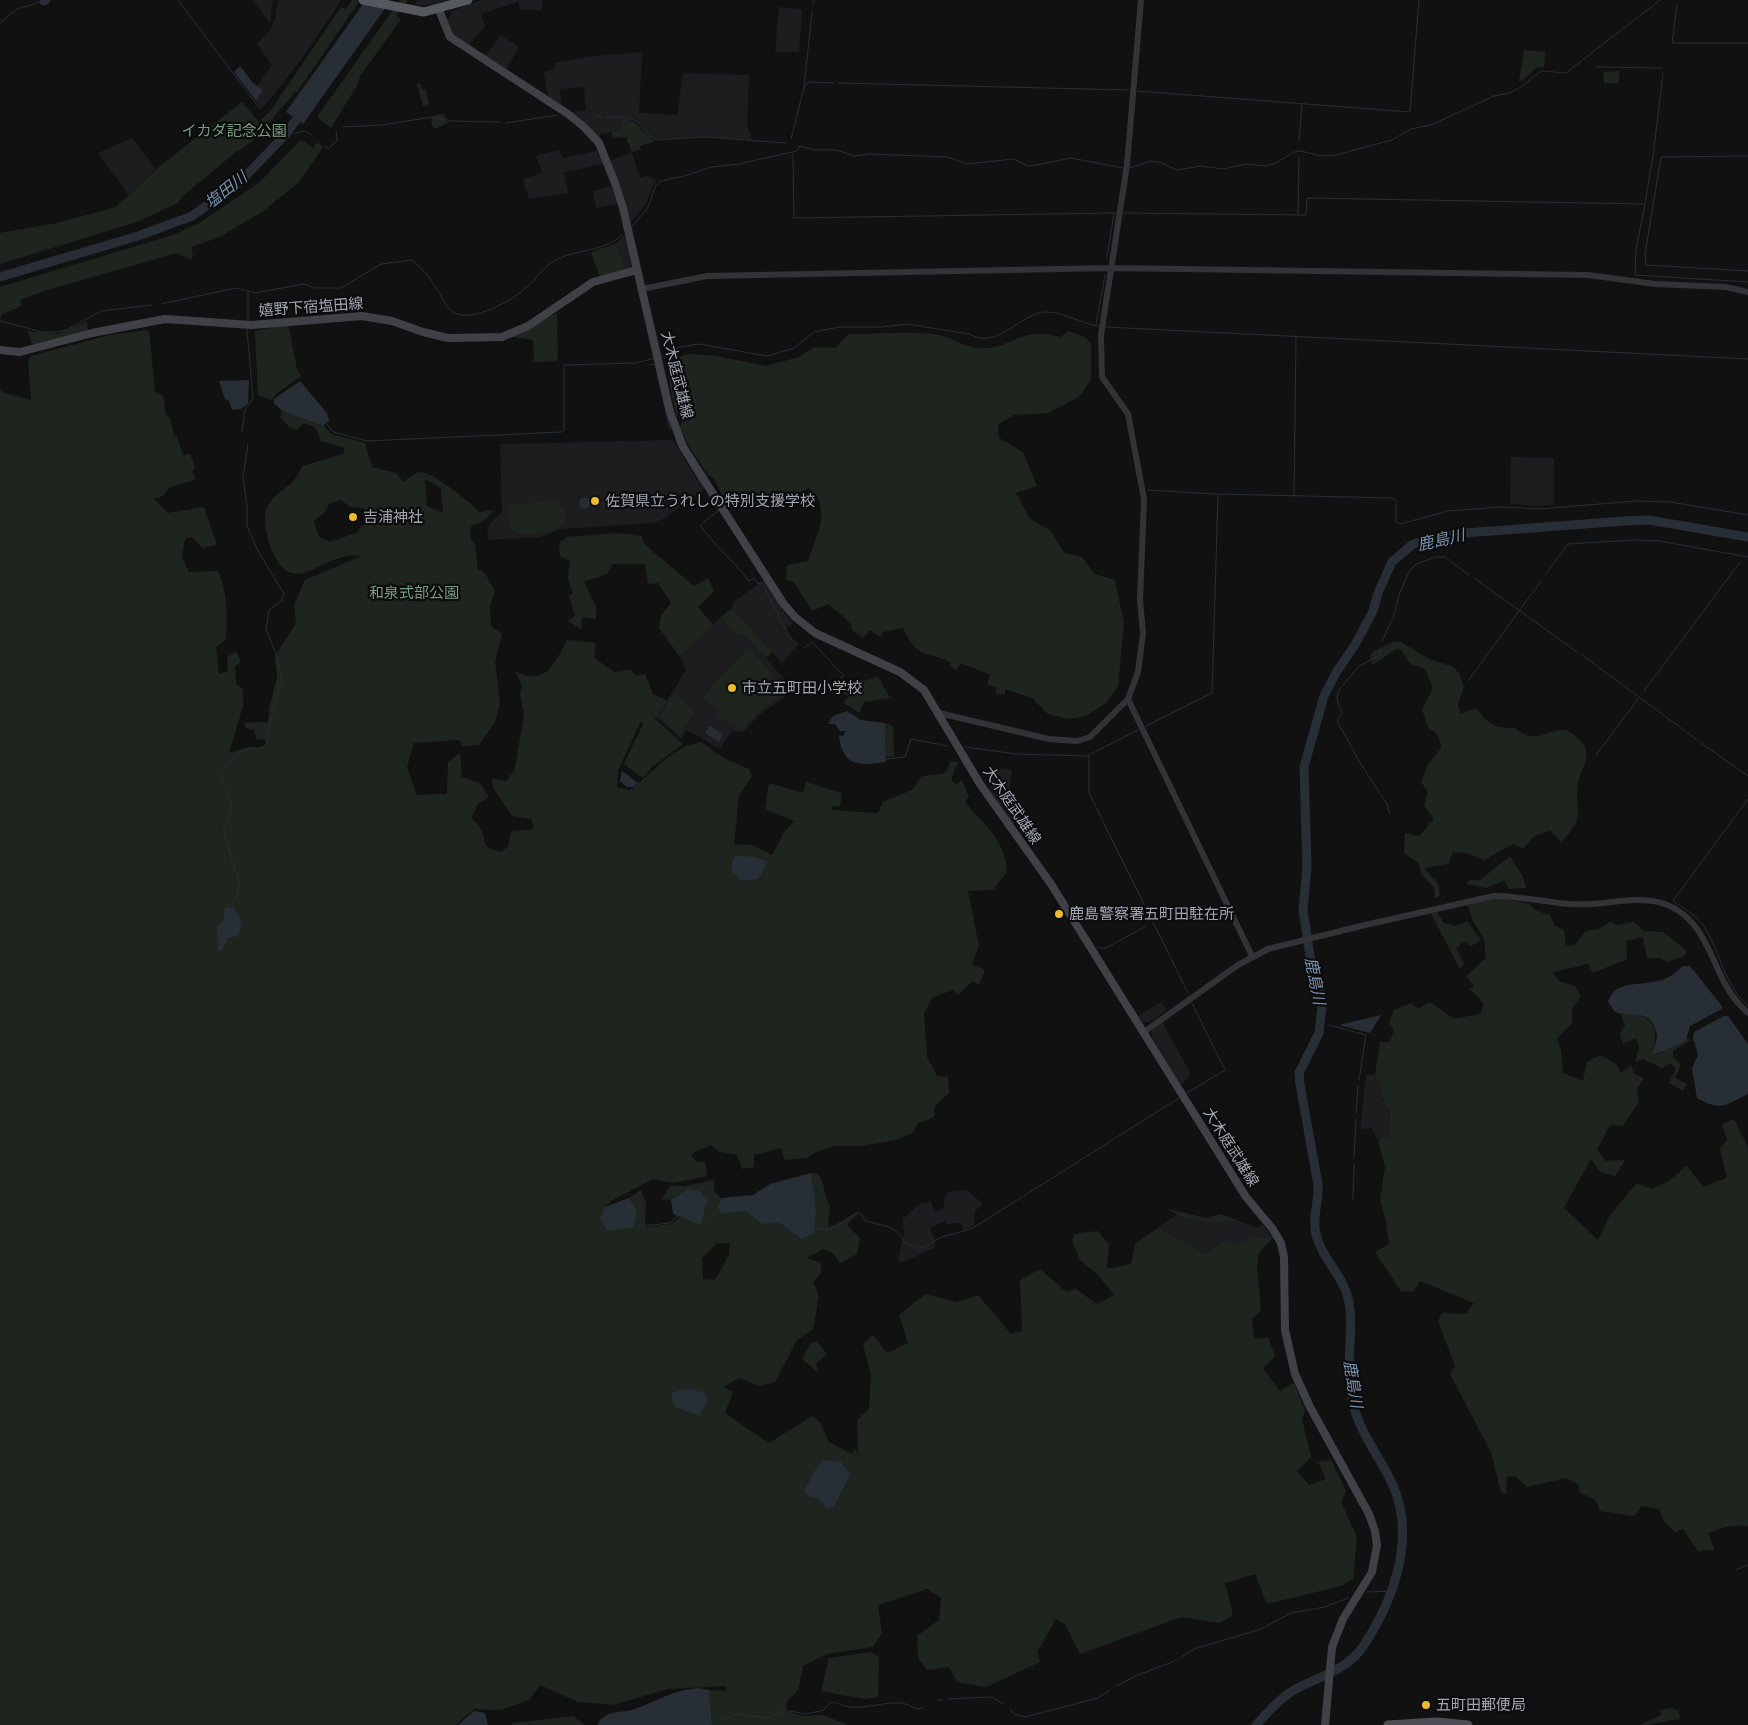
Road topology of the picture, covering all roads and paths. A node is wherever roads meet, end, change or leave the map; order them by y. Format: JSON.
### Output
{"nodes":[{"id":1,"x":363,"y":0,"type":"edge"},
{"id":2,"x":468,"y":0,"type":"edge"},
{"id":3,"x":1141,"y":0,"type":"edge"},
{"id":4,"x":439,"y":10,"type":"junction"},
{"id":5,"x":1111,"y":268,"type":"junction"},
{"id":6,"x":637,"y":270,"type":"junction"},
{"id":7,"x":642,"y":289,"type":"junction"},
{"id":8,"x":1748,"y":292,"type":"edge"},
{"id":9,"x":0,"y":350,"type":"edge"},
{"id":10,"x":1128,"y":699,"type":"junction"},
{"id":11,"x":939,"y":713,"type":"junction"},
{"id":12,"x":1252,"y":956,"type":"junction"},
{"id":13,"x":1748,"y":1012,"type":"edge"},
{"id":14,"x":1144,"y":1032,"type":"junction"},
{"id":15,"x":1325,"y":1725,"type":"edge"},
{"id":16,"x":1388,"y":1725,"type":"edge"},
{"id":17,"x":1468,"y":1725,"type":"edge"}],
"edges":[{"from":1,"to":4,"type":"highway"},
{"from":2,"to":4,"type":"highway"},
{"from":3,"to":5,"type":"street"},
{"from":4,"to":6,"type":"main road","name":"大木庭武雄線"},
{"from":5,"to":7,"type":"street"},
{"from":5,"to":8,"type":"street"},
{"from":5,"to":10,"type":"street"},
{"from":6,"to":7,"type":"main road","name":"大木庭武雄線"},
{"from":6,"to":9,"type":"main road","name":"嬉野下宿塩田線"},
{"from":7,"to":11,"type":"main road","name":"大木庭武雄線"},
{"from":10,"to":11,"type":"street"},
{"from":10,"to":12,"type":"street"},
{"from":11,"to":14,"type":"main road","name":"大木庭武雄線"},
{"from":12,"to":13,"type":"street"},
{"from":12,"to":14,"type":"street"},
{"from":14,"to":15,"type":"main road","name":"大木庭武雄線"},
{"from":16,"to":17,"type":"main road"}]}
